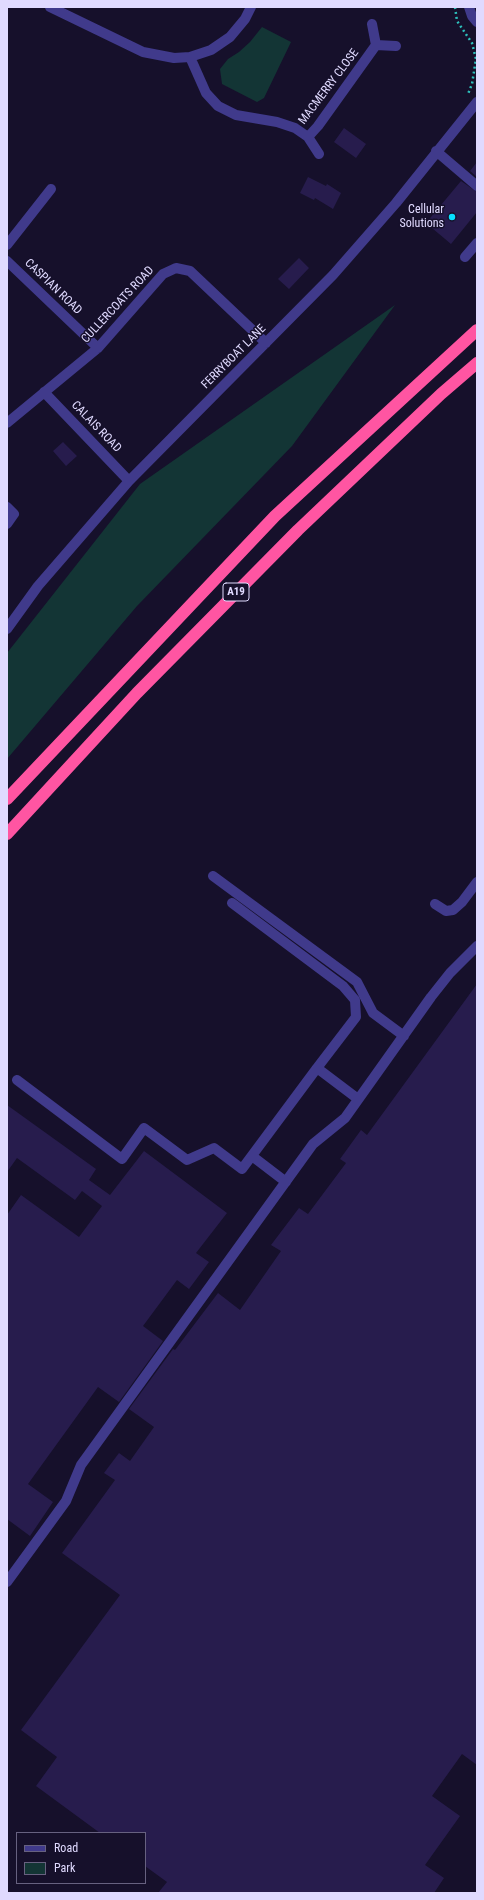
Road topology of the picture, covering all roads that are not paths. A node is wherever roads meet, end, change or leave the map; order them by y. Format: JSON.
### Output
{"nodes":[{"id":1,"x":50,"y":7,"type":"edge"},
{"id":2,"x":251,"y":7,"type":"edge"},
{"id":3,"x":470,"y":7,"type":"edge"},
{"id":4,"x":477,"y":22,"type":"edge"},
{"id":5,"x":372,"y":24,"type":"dead end"},
{"id":6,"x":376,"y":45,"type":"junction"},
{"id":7,"x":396,"y":46,"type":"dead end"},
{"id":8,"x":190,"y":57,"type":"junction"},
{"id":9,"x":477,"y":102,"type":"edge"},
{"id":10,"x":308,"y":137,"type":"junction"},
{"id":11,"x":436,"y":151,"type":"junction"},
{"id":12,"x":319,"y":154,"type":"dead end"},
{"id":13,"x":477,"y":186,"type":"edge"},
{"id":14,"x":52,"y":189,"type":"dead end"},
{"id":15,"x":477,"y":243,"type":"edge"},
{"id":16,"x":7,"y":245,"type":"edge"},
{"id":17,"x":465,"y":257,"type":"dead end"},
{"id":18,"x":7,"y":261,"type":"edge"},
{"id":19,"x":477,"y":330,"type":"edge"},
{"id":20,"x":266,"y":343,"type":"junction"},
{"id":21,"x":98,"y":348,"type":"junction"},
{"id":22,"x":477,"y":363,"type":"edge"},
{"id":23,"x":44,"y":392,"type":"junction"},
{"id":24,"x":7,"y":423,"type":"edge"},
{"id":25,"x":129,"y":481,"type":"junction"},
{"id":26,"x":7,"y":508,"type":"edge"},
{"id":27,"x":7,"y":524,"type":"edge"},
{"id":28,"x":7,"y":629,"type":"edge"},
{"id":29,"x":7,"y":799,"type":"edge"},
{"id":30,"x":7,"y":834,"type":"edge"},
{"id":31,"x":213,"y":876,"type":"dead end"},
{"id":32,"x":477,"y":882,"type":"edge"},
{"id":33,"x":232,"y":903,"type":"dead end"},
{"id":34,"x":435,"y":904,"type":"dead end"},
{"id":35,"x":477,"y":946,"type":"edge"},
{"id":36,"x":404,"y":1036,"type":"junction"},
{"id":37,"x":317,"y":1068,"type":"junction"},
{"id":38,"x":17,"y":1080,"type":"dead end"},
{"id":39,"x":358,"y":1099,"type":"junction"},
{"id":40,"x":252,"y":1156,"type":"junction"},
{"id":41,"x":286,"y":1182,"type":"junction"},
{"id":42,"x":7,"y":1582,"type":"edge"}],
"edges":[{"from":1,"to":8,"type":"street"},
{"from":2,"to":8,"type":"street"},
{"from":3,"to":4,"type":"street"},
{"from":5,"to":6,"type":"street","name":"MACMERRY CLOSE"},
{"from":6,"to":7,"type":"street","name":"MACMERRY CLOSE"},
{"from":6,"to":10,"type":"street","name":"MACMERRY CLOSE"},
{"from":8,"to":10,"type":"street","name":"MACMERRY CLOSE"},
{"from":9,"to":11,"type":"street","name":"FERRYBOAT LANE"},
{"from":10,"to":12,"type":"street"},
{"from":11,"to":13,"type":"street"},
{"from":11,"to":20,"type":"street","name":"FERRYBOAT LANE"},
{"from":14,"to":16,"type":"street"},
{"from":15,"to":17,"type":"street"},
{"from":18,"to":21,"type":"street","name":"CASPIAN ROAD"},
{"from":19,"to":29,"type":"highway","number":"A19"},
{"from":20,"to":21,"type":"street","name":"CULLERCOATS ROAD"},
{"from":20,"to":25,"type":"street","name":"FERRYBOAT LANE"},
{"from":21,"to":23,"type":"street","name":"CULLERCOATS ROAD"},
{"from":22,"to":30,"type":"highway","number":"A19"},
{"from":23,"to":24,"type":"street","name":"CULLERCOATS ROAD"},
{"from":23,"to":25,"type":"street","name":"CALAIS ROAD"},
{"from":25,"to":28,"type":"street","name":"FERRYBOAT LANE"},
{"from":26,"to":27,"type":"street"},
{"from":31,"to":36,"type":"street"},
{"from":32,"to":34,"type":"street"},
{"from":33,"to":37,"type":"street"},
{"from":35,"to":36,"type":"street"},
{"from":36,"to":39,"type":"street"},
{"from":37,"to":39,"type":"street"},
{"from":37,"to":40,"type":"street"},
{"from":38,"to":40,"type":"street"},
{"from":39,"to":41,"type":"street"},
{"from":40,"to":41,"type":"street"},
{"from":41,"to":42,"type":"street"}]}
